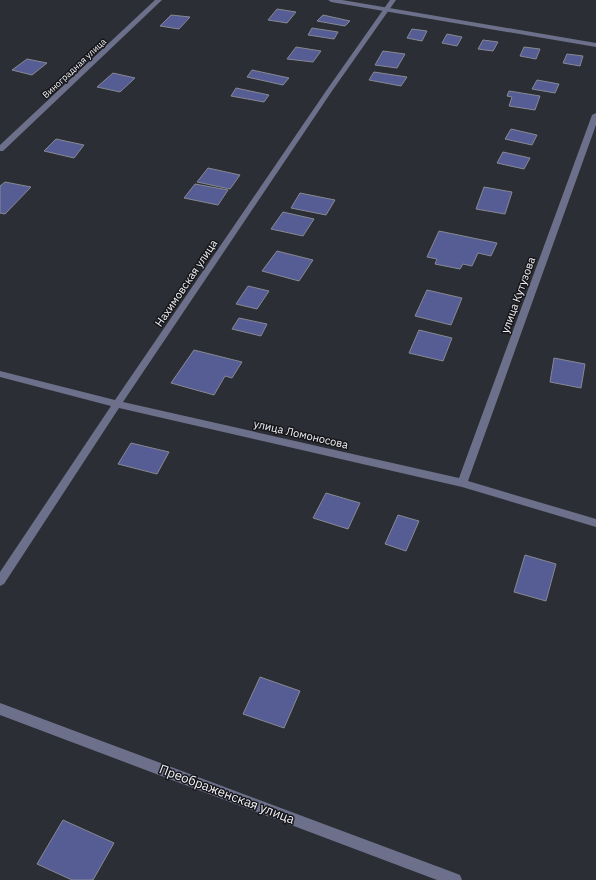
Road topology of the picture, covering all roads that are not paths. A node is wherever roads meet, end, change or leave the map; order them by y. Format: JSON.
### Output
{"nodes":[{"id":1,"x":159,"y":0,"type":"edge"},
{"id":2,"x":331,"y":0,"type":"edge"},
{"id":3,"x":393,"y":0,"type":"edge"},
{"id":4,"x":386,"y":9,"type":"junction"},
{"id":5,"x":596,"y":45,"type":"edge"},
{"id":6,"x":596,"y":115,"type":"edge"},
{"id":7,"x":0,"y":148,"type":"edge"},
{"id":8,"x":0,"y":374,"type":"edge"},
{"id":9,"x":117,"y":404,"type":"junction"},
{"id":10,"x":462,"y":483,"type":"junction"},
{"id":11,"x":596,"y":523,"type":"edge"},
{"id":12,"x":0,"y":581,"type":"edge"},
{"id":13,"x":0,"y":709,"type":"edge"},
{"id":14,"x":454,"y":880,"type":"edge"}],
"edges":[{"from":1,"to":7,"type":"street","name":"Виноградная улица"},
{"from":2,"to":4,"type":"street"},
{"from":3,"to":4,"type":"street","name":"Нахимовская улица"},
{"from":4,"to":5,"type":"street"},
{"from":4,"to":9,"type":"street","name":"Нахимовская улица"},
{"from":6,"to":10,"type":"street","name":"улица Кутузова"},
{"from":8,"to":9,"type":"street","name":"улица Ломоносова"},
{"from":9,"to":10,"type":"street","name":"улица Ломоносова"},
{"from":9,"to":12,"type":"street","name":"Нахимовская улица"},
{"from":10,"to":11,"type":"street","name":"улица Ломоносова"},
{"from":13,"to":14,"type":"street","name":"Преображенская улица"}]}
